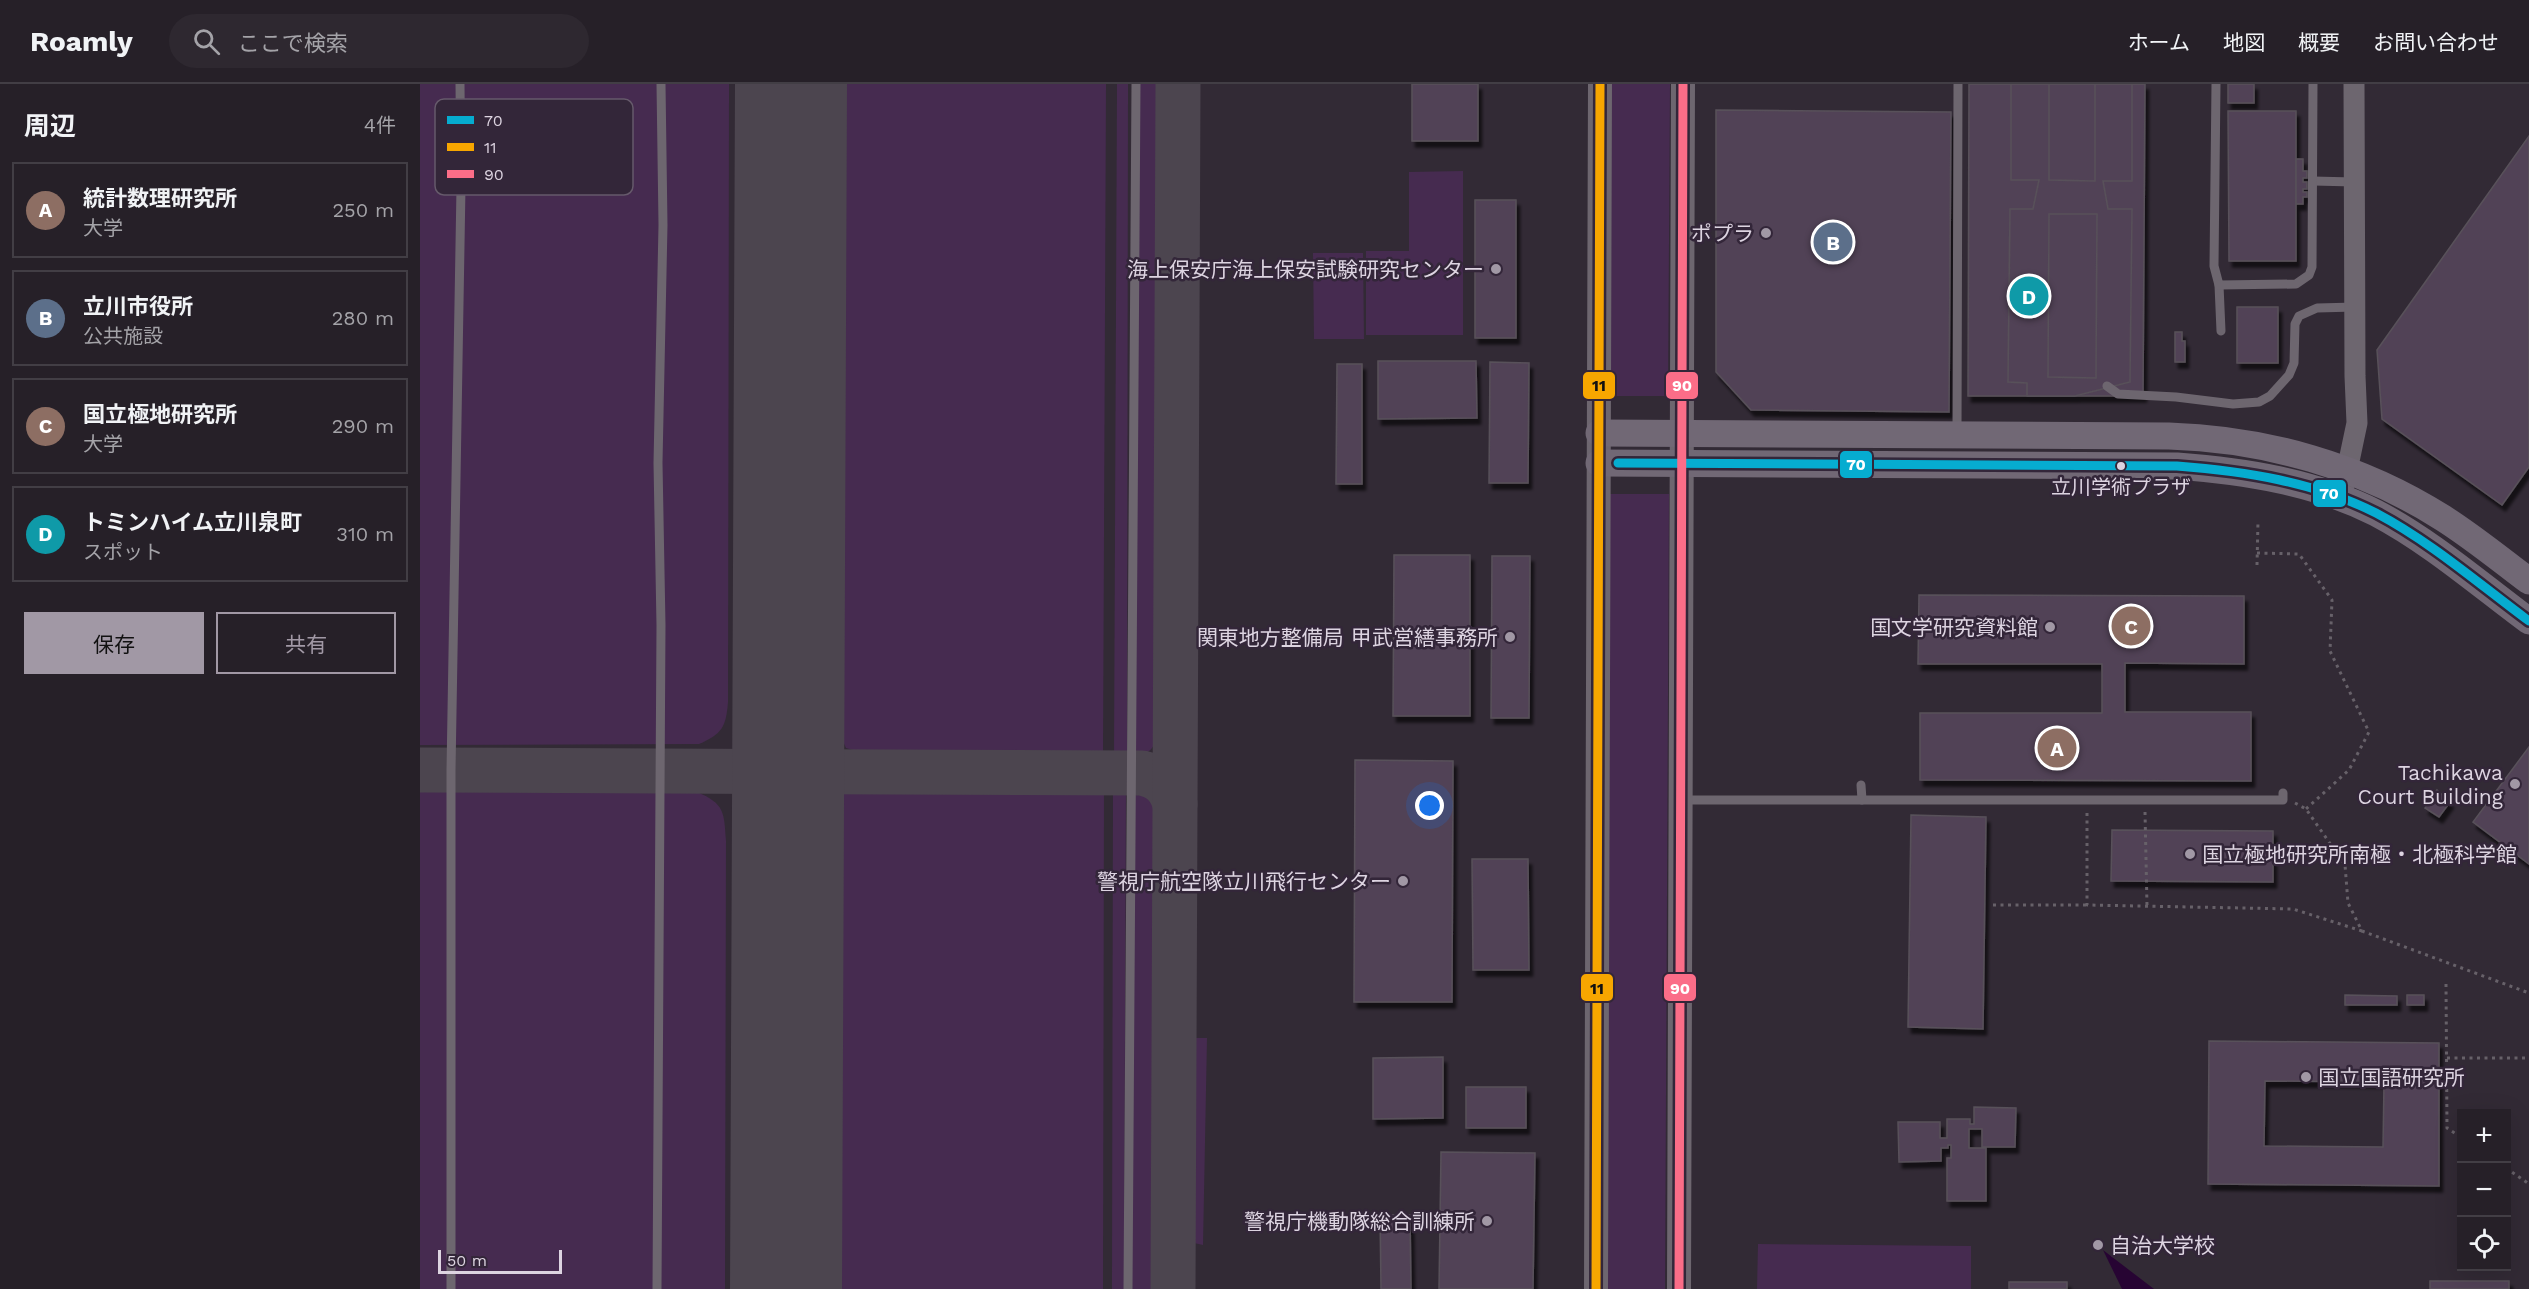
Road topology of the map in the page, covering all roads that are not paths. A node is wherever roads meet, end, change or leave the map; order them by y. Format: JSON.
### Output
{"nodes":[{"id":1,"x":460,"y":84,"type":"edge"},
{"id":2,"x":661,"y":84,"type":"edge"},
{"id":3,"x":1136,"y":84,"type":"edge"},
{"id":4,"x":1600,"y":84,"type":"edge"},
{"id":5,"x":1683,"y":84,"type":"edge"},
{"id":6,"x":1958,"y":84,"type":"edge"},
{"id":7,"x":2216,"y":84,"type":"edge"},
{"id":8,"x":2313,"y":84,"type":"edge"},
{"id":9,"x":2354,"y":84,"type":"edge"},
{"id":10,"x":460,"y":99,"type":"edge"},
{"id":11,"x":2313,"y":181,"type":"junction"},
{"id":12,"x":2354,"y":182,"type":"junction"},
{"id":13,"x":461,"y":195,"type":"edge"},
{"id":14,"x":2218,"y":285,"type":"junction"},
{"id":15,"x":2355,"y":307,"type":"junction"},
{"id":16,"x":2221,"y":331,"type":"dead end"},
{"id":17,"x":2107,"y":386,"type":"dead end"},
{"id":18,"x":1599,"y":433,"type":"junction"},
{"id":19,"x":1680,"y":433,"type":"junction"},
{"id":20,"x":1957,"y":435,"type":"junction"},
{"id":21,"x":1599,"y":463,"type":"junction"},
{"id":22,"x":1680,"y":463,"type":"junction"},
{"id":23,"x":2348,"y":470,"type":"junction"},
{"id":24,"x":2341,"y":499,"type":"junction"},
{"id":25,"x":2529,"y":580,"type":"edge"},
{"id":26,"x":2529,"y":621,"type":"edge"},
{"id":27,"x":1861,"y":785,"type":"dead end"},
{"id":28,"x":2283,"y":797,"type":"road end"},
{"id":29,"x":1681,"y":800,"type":"junction"},
{"id":30,"x":1862,"y":800,"type":"junction"},
{"id":31,"x":451,"y":1289,"type":"edge"},
{"id":32,"x":657,"y":1289,"type":"edge"},
{"id":33,"x":1128,"y":1289,"type":"edge"},
{"id":34,"x":1596,"y":1289,"type":"edge"},
{"id":35,"x":1679,"y":1289,"type":"edge"}],
"edges":[{"from":1,"to":10,"type":"lane"},
{"from":2,"to":32,"type":"lane"},
{"from":3,"to":33,"type":"lane"},
{"from":4,"to":18,"type":"main road"},
{"from":5,"to":19,"type":"main road"},
{"from":6,"to":20,"type":"lane"},
{"from":7,"to":14,"type":"lane"},
{"from":8,"to":11,"type":"lane"},
{"from":9,"to":12,"type":"street"},
{"from":11,"to":12,"type":"lane"},
{"from":11,"to":14,"type":"lane"},
{"from":12,"to":15,"type":"street"},
{"from":13,"to":31,"type":"lane"},
{"from":14,"to":16,"type":"lane"},
{"from":15,"to":17,"type":"lane"},
{"from":15,"to":23,"type":"street"},
{"from":18,"to":19,"type":"main road"},
{"from":18,"to":21,"type":"main road"},
{"from":19,"to":20,"type":"main road"},
{"from":19,"to":22,"type":"main road"},
{"from":20,"to":23,"type":"main road"},
{"from":21,"to":22,"type":"main road"},
{"from":21,"to":34,"type":"main road"},
{"from":22,"to":24,"type":"main road"},
{"from":22,"to":29,"type":"main road"},
{"from":23,"to":24,"type":"street"},
{"from":23,"to":25,"type":"main road"},
{"from":24,"to":26,"type":"main road"},
{"from":27,"to":30,"type":"lane"},
{"from":28,"to":30,"type":"lane"},
{"from":29,"to":30,"type":"lane"},
{"from":29,"to":35,"type":"main road"}]}
